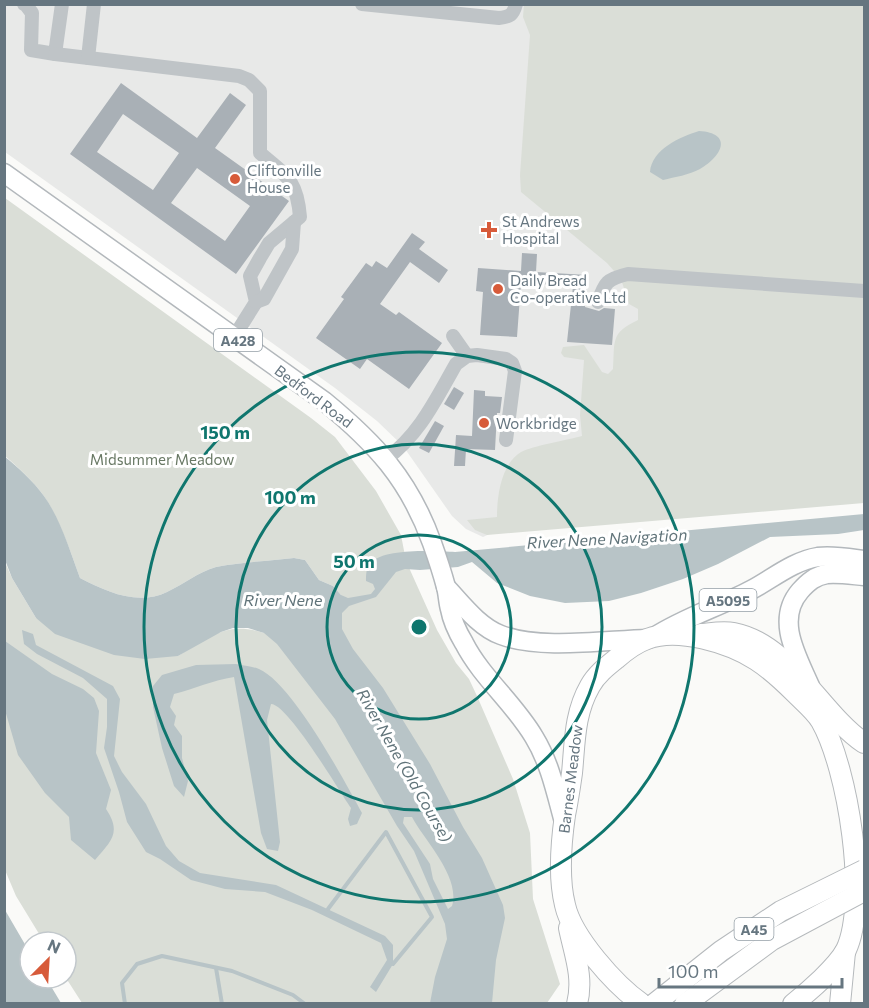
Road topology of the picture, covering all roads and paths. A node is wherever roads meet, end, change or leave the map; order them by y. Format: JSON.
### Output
{"nodes":[{"id":1,"x":24,"y":4,"type":"edge"},
{"id":2,"x":62,"y":4,"type":"edge"},
{"id":3,"x":94,"y":4,"type":"edge"},
{"id":4,"x":362,"y":4,"type":"edge"},
{"id":5,"x":516,"y":4,"type":"edge"},
{"id":6,"x":56,"y":54,"type":"junction"},
{"id":7,"x":88,"y":58,"type":"junction"},
{"id":8,"x":4,"y":173,"type":"edge"},
{"id":9,"x":294,"y":222,"type":"junction"},
{"id":10,"x":864,"y":291,"type":"edge"},
{"id":11,"x":256,"y":302,"type":"junction"},
{"id":12,"x":598,"y":302,"type":"dead end"},
{"id":13,"x":453,"y":336,"type":"dead end"},
{"id":14,"x":234,"y":337,"type":"junction"},
{"id":15,"x":467,"y":356,"type":"junction"},
{"id":16,"x":506,"y":440,"type":"dead end"},
{"id":17,"x":386,"y":459,"type":"junction"},
{"id":18,"x":864,"y":560,"type":"edge"},
{"id":19,"x":864,"y":576,"type":"edge"},
{"id":20,"x":444,"y":581,"type":"junction"},
{"id":21,"x":690,"y":636,"type":"junction"},
{"id":22,"x":651,"y":638,"type":"junction"},
{"id":23,"x":811,"y":689,"type":"junction"},
{"id":24,"x":820,"y":719,"type":"junction"},
{"id":25,"x":864,"y":743,"type":"edge"},
{"id":26,"x":564,"y":822,"type":"junction"},
{"id":27,"x":864,"y":870,"type":"edge"},
{"id":28,"x":864,"y":891,"type":"edge"},
{"id":29,"x":565,"y":907,"type":"junction"},
{"id":30,"x":864,"y":932,"type":"edge"},
{"id":31,"x":846,"y":950,"type":"junction"},
{"id":32,"x":577,"y":1004,"type":"edge"},
{"id":33,"x":642,"y":1004,"type":"edge"},
{"id":34,"x":654,"y":1004,"type":"edge"},
{"id":35,"x":685,"y":1004,"type":"edge"},
{"id":36,"x":793,"y":1004,"type":"edge"},
{"id":37,"x":840,"y":1004,"type":"edge"}],
"edges":[{"from":1,"to":6,"type":"lane"},
{"from":2,"to":6,"type":"lane"},
{"from":3,"to":7,"type":"lane"},
{"from":4,"to":5,"type":"lane"},
{"from":6,"to":7,"type":"lane"},
{"from":7,"to":9,"type":"lane"},
{"from":8,"to":14,"type":"main road","name":"Bedford Road","number":"A428"},
{"from":9,"to":11,"type":"lane"},
{"from":9,"to":11,"type":"lane"},
{"from":10,"to":12,"type":"lane"},
{"from":11,"to":14,"type":"lane"},
{"from":13,"to":15,"type":"lane"},
{"from":14,"to":17,"type":"main road","name":"Bedford Road","number":"A428"},
{"from":15,"to":16,"type":"lane"},
{"from":15,"to":17,"type":"lane"},
{"from":17,"to":20,"type":"main road","name":"Bedford Road","number":"A428"},
{"from":18,"to":22,"type":"main road","number":"A5095"},
{"from":19,"to":23,"type":"main road"},
{"from":20,"to":22,"type":"main road","name":"Bedford Road","number":"A428"},
{"from":20,"to":26,"type":"main road","name":"Bedford Road","number":"A428"},
{"from":21,"to":22,"type":"highway","name":"Barnes Meadow"},
{"from":21,"to":23,"type":"highway"},
{"from":21,"to":24,"type":"highway","name":"Barnes Meadow"},
{"from":22,"to":26,"type":"highway","name":"Barnes Meadow"},
{"from":23,"to":24,"type":"main road"},
{"from":23,"to":25,"type":"highway"},
{"from":24,"to":31,"type":"highway","name":"Barnes Meadow"},
{"from":26,"to":29,"type":"highway","name":"Barnes Meadow"},
{"from":27,"to":34,"type":"highway","number":"A45","bridge":true},
{"from":28,"to":35,"type":"highway","number":"A45","bridge":true},
{"from":29,"to":32,"type":"highway"},
{"from":29,"to":33,"type":"highway","name":"Barnes Meadow"},
{"from":30,"to":31,"type":"highway"},
{"from":31,"to":36,"type":"highway"},
{"from":31,"to":37,"type":"highway"}]}
